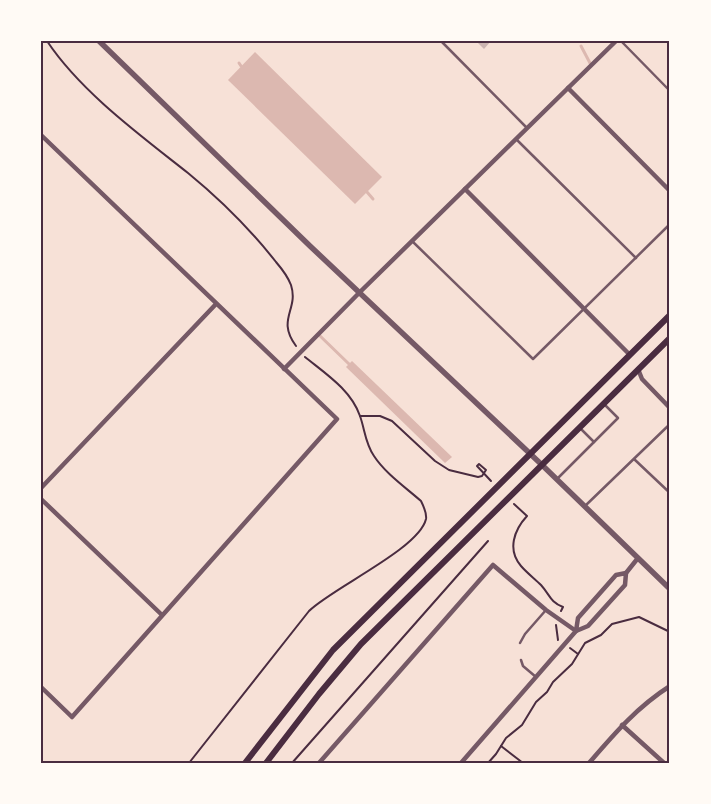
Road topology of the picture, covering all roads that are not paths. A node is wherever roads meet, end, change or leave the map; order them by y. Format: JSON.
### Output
{"nodes":[{"id":1,"x":99,"y":41,"type":"edge"},
{"id":2,"x":442,"y":41,"type":"edge"},
{"id":3,"x":608,"y":41,"type":"edge"},
{"id":4,"x":616,"y":41,"type":"edge"},
{"id":5,"x":621,"y":41,"type":"edge"},
{"id":6,"x":612,"y":46,"type":"junction"},
{"id":7,"x":568,"y":88,"type":"junction"},
{"id":8,"x":670,"y":91,"type":"edge"},
{"id":9,"x":527,"y":128,"type":"junction"},
{"id":10,"x":42,"y":138,"type":"edge"},
{"id":11,"x":516,"y":139,"type":"junction"},
{"id":12,"x":465,"y":189,"type":"junction"},
{"id":13,"x":670,"y":191,"type":"edge"},
{"id":14,"x":670,"y":224,"type":"edge"},
{"id":15,"x":412,"y":241,"type":"junction"},
{"id":16,"x":636,"y":258,"type":"junction"},
{"id":17,"x":360,"y":292,"type":"junction"},
{"id":18,"x":216,"y":304,"type":"junction"},
{"id":19,"x":584,"y":309,"type":"junction"},
{"id":20,"x":670,"y":315,"type":"edge"},
{"id":21,"x":670,"y":338,"type":"edge"},
{"id":22,"x":630,"y":354,"type":"junction"},
{"id":23,"x":284,"y":369,"type":"junction"},
{"id":24,"x":638,"y":369,"type":"junction"},
{"id":25,"x":603,"y":403,"type":"junction"},
{"id":26,"x":670,"y":408,"type":"edge"},
{"id":27,"x":670,"y":424,"type":"edge"},
{"id":28,"x":579,"y":427,"type":"junction"},
{"id":29,"x":594,"y":442,"type":"junction"},
{"id":30,"x":530,"y":453,"type":"junction"},
{"id":31,"x":634,"y":459,"type":"junction"},
{"id":32,"x":541,"y":464,"type":"junction"},
{"id":33,"x":557,"y":479,"type":"junction"},
{"id":34,"x":41,"y":488,"type":"edge"},
{"id":35,"x":670,"y":494,"type":"edge"},
{"id":36,"x":41,"y":499,"type":"edge"},
{"id":37,"x":584,"y":507,"type":"junction"},
{"id":38,"x":638,"y":558,"type":"junction"},
{"id":39,"x":626,"y":573,"type":"junction"},
{"id":40,"x":670,"y":589,"type":"edge"},
{"id":41,"x":546,"y":610,"type":"junction"},
{"id":42,"x":162,"y":615,"type":"junction"},
{"id":43,"x":576,"y":630,"type":"junction"},
{"id":44,"x":520,"y":643,"type":"dead end"},
{"id":45,"x":521,"y":660,"type":"dead end"},
{"id":46,"x":536,"y":678,"type":"junction"},
{"id":47,"x":670,"y":686,"type":"edge"},
{"id":48,"x":41,"y":687,"type":"edge"},
{"id":49,"x":622,"y":724,"type":"junction"},
{"id":50,"x":245,"y":763,"type":"edge"},
{"id":51,"x":266,"y":763,"type":"edge"},
{"id":52,"x":319,"y":763,"type":"edge"},
{"id":53,"x":461,"y":763,"type":"edge"},
{"id":54,"x":588,"y":763,"type":"edge"},
{"id":55,"x":664,"y":763,"type":"edge"}],
"edges":[{"from":1,"to":17,"type":"street"},
{"from":2,"to":9,"type":"lane"},
{"from":3,"to":6,"type":"lane"},
{"from":4,"to":6,"type":"street"},
{"from":5,"to":8,"type":"lane"},
{"from":6,"to":7,"type":"street"},
{"from":7,"to":9,"type":"street"},
{"from":7,"to":13,"type":"street"},
{"from":9,"to":11,"type":"street"},
{"from":10,"to":18,"type":"street"},
{"from":11,"to":12,"type":"street"},
{"from":11,"to":16,"type":"lane"},
{"from":12,"to":15,"type":"street"},
{"from":12,"to":19,"type":"street"},
{"from":14,"to":16,"type":"lane"},
{"from":15,"to":17,"type":"street"},
{"from":15,"to":19,"type":"lane"},
{"from":16,"to":19,"type":"lane"},
{"from":17,"to":23,"type":"street"},
{"from":17,"to":30,"type":"street"},
{"from":18,"to":23,"type":"street"},
{"from":18,"to":34,"type":"street"},
{"from":19,"to":22,"type":"street"},
{"from":20,"to":22,"type":"main road"},
{"from":21,"to":24,"type":"main road"},
{"from":22,"to":30,"type":"main road"},
{"from":23,"to":42,"type":"street"},
{"from":24,"to":25,"type":"main road"},
{"from":24,"to":26,"type":"street"},
{"from":25,"to":28,"type":"main road"},
{"from":25,"to":29,"type":"lane"},
{"from":27,"to":31,"type":"lane"},
{"from":28,"to":29,"type":"lane"},
{"from":28,"to":32,"type":"main road"},
{"from":29,"to":33,"type":"lane"},
{"from":30,"to":32,"type":"street"},
{"from":30,"to":50,"type":"main road"},
{"from":31,"to":35,"type":"lane"},
{"from":31,"to":37,"type":"lane"},
{"from":32,"to":33,"type":"street"},
{"from":32,"to":51,"type":"main road"},
{"from":33,"to":37,"type":"street"},
{"from":36,"to":42,"type":"street"},
{"from":37,"to":38,"type":"street"},
{"from":38,"to":39,"type":"street"},
{"from":38,"to":40,"type":"street"},
{"from":39,"to":43,"type":"street"},
{"from":39,"to":43,"type":"street"},
{"from":41,"to":43,"type":"street"},
{"from":41,"to":44,"type":"lane"},
{"from":41,"to":52,"type":"street"},
{"from":42,"to":48,"type":"street"},
{"from":43,"to":46,"type":"street"},
{"from":45,"to":46,"type":"lane"},
{"from":46,"to":53,"type":"street"},
{"from":47,"to":49,"type":"street"},
{"from":49,"to":54,"type":"street"},
{"from":49,"to":55,"type":"street"}]}
